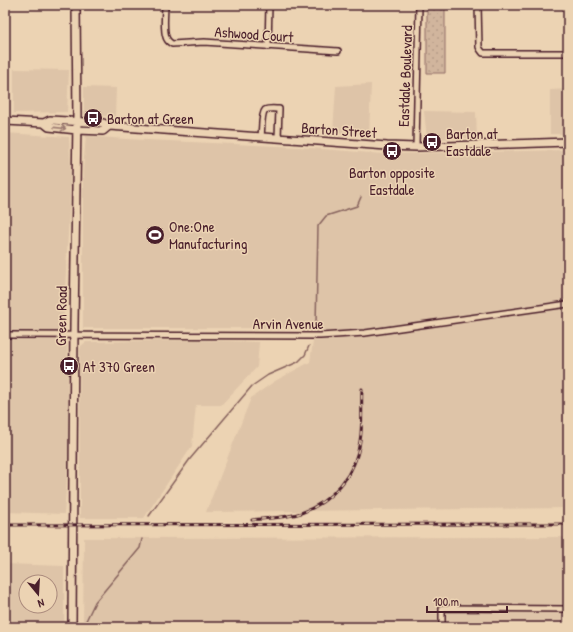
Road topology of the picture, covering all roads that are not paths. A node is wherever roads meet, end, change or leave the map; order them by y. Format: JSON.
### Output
{"nodes":[{"id":1,"x":76,"y":5,"type":"edge"},
{"id":2,"x":165,"y":5,"type":"edge"},
{"id":3,"x":269,"y":5,"type":"edge"},
{"id":4,"x":419,"y":5,"type":"edge"},
{"id":5,"x":478,"y":5,"type":"edge"},
{"id":6,"x":268,"y":47,"type":"junction"},
{"id":7,"x":338,"y":51,"type":"dead end"},
{"id":8,"x":568,"y":52,"type":"edge"},
{"id":9,"x":5,"y":121,"type":"edge"},
{"id":10,"x":77,"y":121,"type":"junction"},
{"id":11,"x":44,"y":123,"type":"junction"},
{"id":12,"x":109,"y":126,"type":"junction"},
{"id":13,"x":77,"y":130,"type":"junction"},
{"id":14,"x":261,"y":137,"type":"junction"},
{"id":15,"x":278,"y":138,"type":"junction"},
{"id":16,"x":568,"y":142,"type":"edge"},
{"id":17,"x":416,"y":147,"type":"junction"},
{"id":18,"x":568,"y":304,"type":"edge"},
{"id":19,"x":5,"y":335,"type":"edge"},
{"id":20,"x":74,"y":335,"type":"junction"},
{"id":21,"x":568,"y":608,"type":"edge"},
{"id":22,"x":72,"y":627,"type":"edge"},
{"id":23,"x":442,"y":627,"type":"edge"}],
"edges":[{"from":1,"to":10,"type":"main road","name":"Green Road"},
{"from":2,"to":6,"type":"street","name":"Ashwood Court"},
{"from":3,"to":6,"type":"street"},
{"from":4,"to":17,"type":"street","name":"Eastdale Boulevard"},
{"from":5,"to":8,"type":"street"},
{"from":6,"to":7,"type":"street","name":"Ashwood Court"},
{"from":9,"to":11,"type":"main road","name":"Barton Street"},
{"from":10,"to":11,"type":"main road","name":"Barton Street"},
{"from":10,"to":12,"type":"main road","name":"Barton Street"},
{"from":10,"to":13,"type":"main road","name":"Green Road"},
{"from":11,"to":13,"type":"main road","name":"Barton Street","one_way":true},
{"from":12,"to":13,"type":"main road","name":"Barton Street"},
{"from":12,"to":14,"type":"main road","name":"Barton Street"},
{"from":13,"to":20,"type":"main road","name":"Green Road"},
{"from":14,"to":15,"type":"main road","name":"Barton Street"},
{"from":14,"to":15,"type":"street"},
{"from":15,"to":17,"type":"main road","name":"Barton Street"},
{"from":16,"to":17,"type":"main road","name":"Barton Street"},
{"from":18,"to":20,"type":"street","name":"Arvin Avenue"},
{"from":19,"to":20,"type":"street","name":"Arvin Avenue"},
{"from":20,"to":22,"type":"main road","name":"Green Road"},
{"from":21,"to":23,"type":"street"}]}
